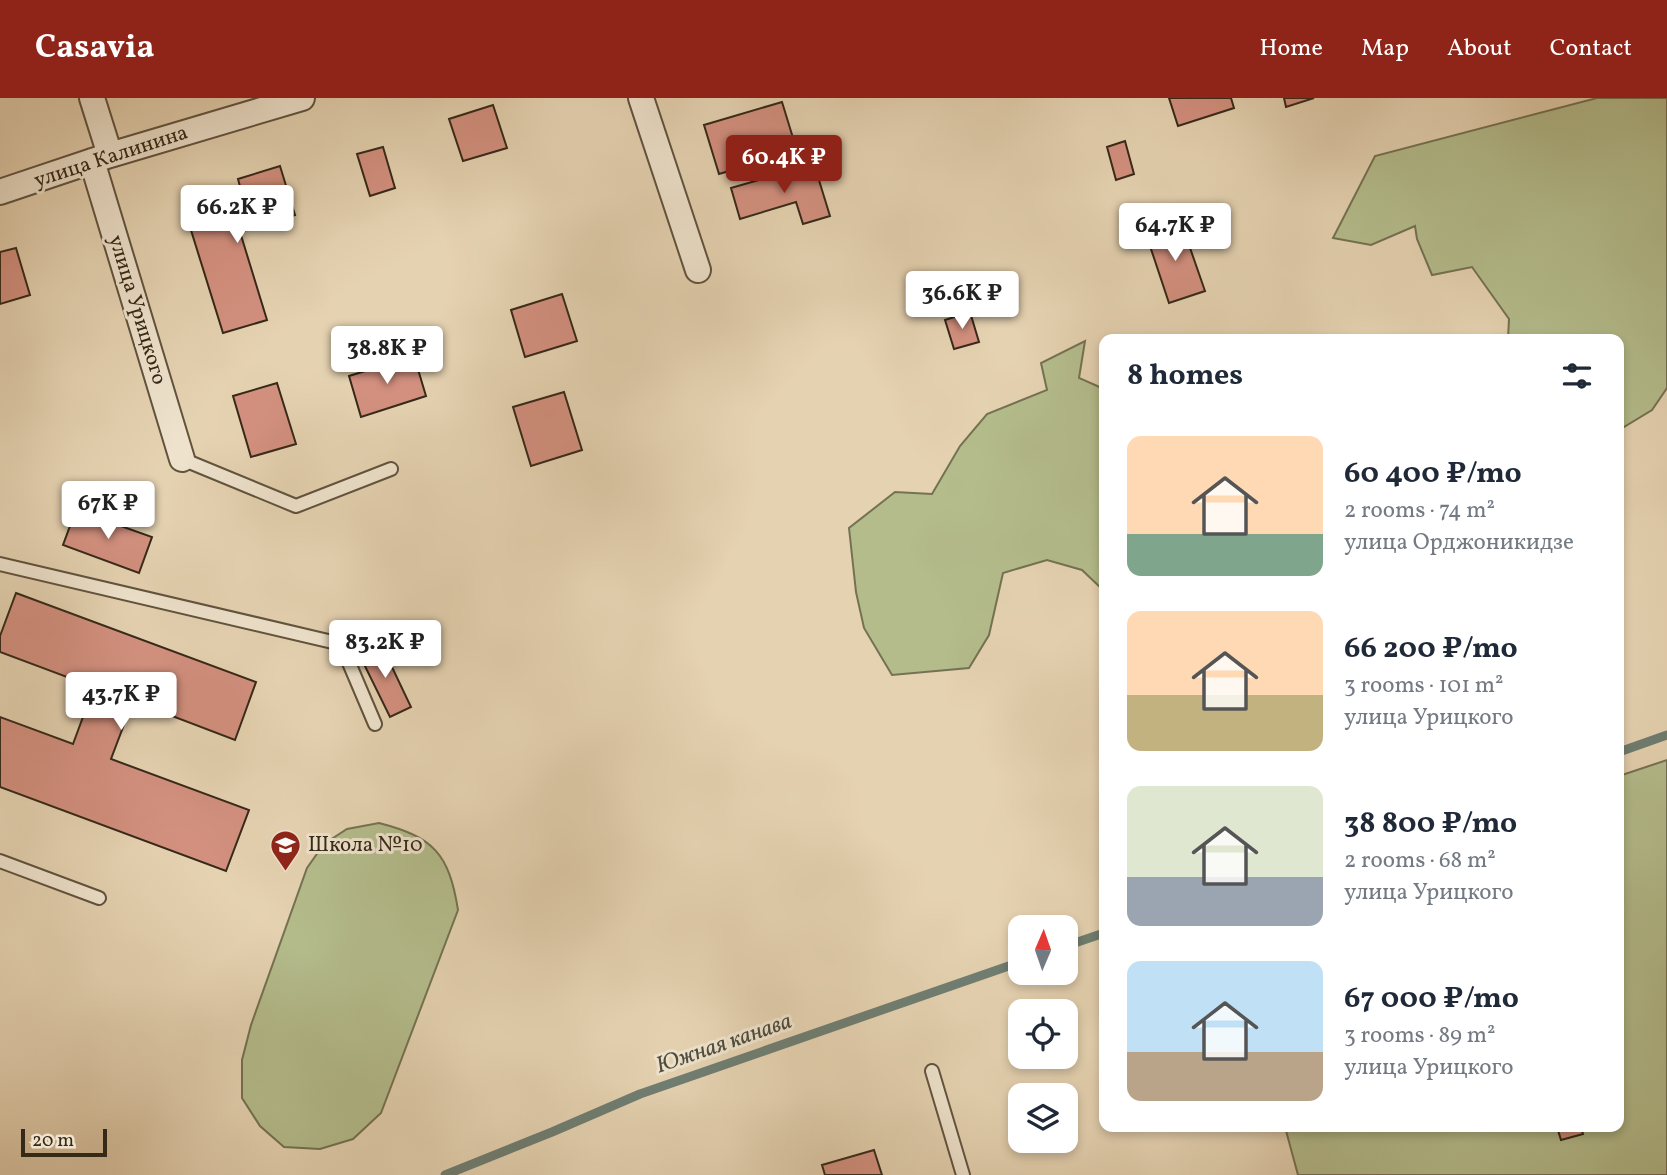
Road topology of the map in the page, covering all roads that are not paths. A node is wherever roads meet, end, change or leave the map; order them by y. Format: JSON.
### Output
{"nodes":[{"id":1,"x":92,"y":98,"type":"edge"},
{"id":2,"x":302,"y":98,"type":"edge"},
{"id":3,"x":641,"y":98,"type":"edge"},
{"id":4,"x":101,"y":158,"type":"junction"},
{"id":5,"x":0,"y":192,"type":"edge"},
{"id":6,"x":698,"y":270,"type":"dead end"},
{"id":7,"x":182,"y":459,"type":"joint"},
{"id":8,"x":391,"y":469,"type":"dead end"},
{"id":9,"x":0,"y":564,"type":"edge"},
{"id":10,"x":375,"y":724,"type":"dead end"},
{"id":11,"x":0,"y":862,"type":"edge"},
{"id":12,"x":99,"y":898,"type":"dead end"},
{"id":13,"x":932,"y":1071,"type":"dead end"},
{"id":14,"x":963,"y":1175,"type":"edge"}],
"edges":[{"from":1,"to":4,"type":"street","name":"улица Урицкого"},
{"from":2,"to":4,"type":"street","name":"улица Калинина"},
{"from":3,"to":6,"type":"street"},
{"from":4,"to":5,"type":"street","name":"улица Калинина"},
{"from":4,"to":7,"type":"street","name":"улица Урицкого"},
{"from":7,"to":8,"type":"lane"},
{"from":9,"to":10,"type":"lane"},
{"from":11,"to":12,"type":"lane"},
{"from":13,"to":14,"type":"lane"}]}
